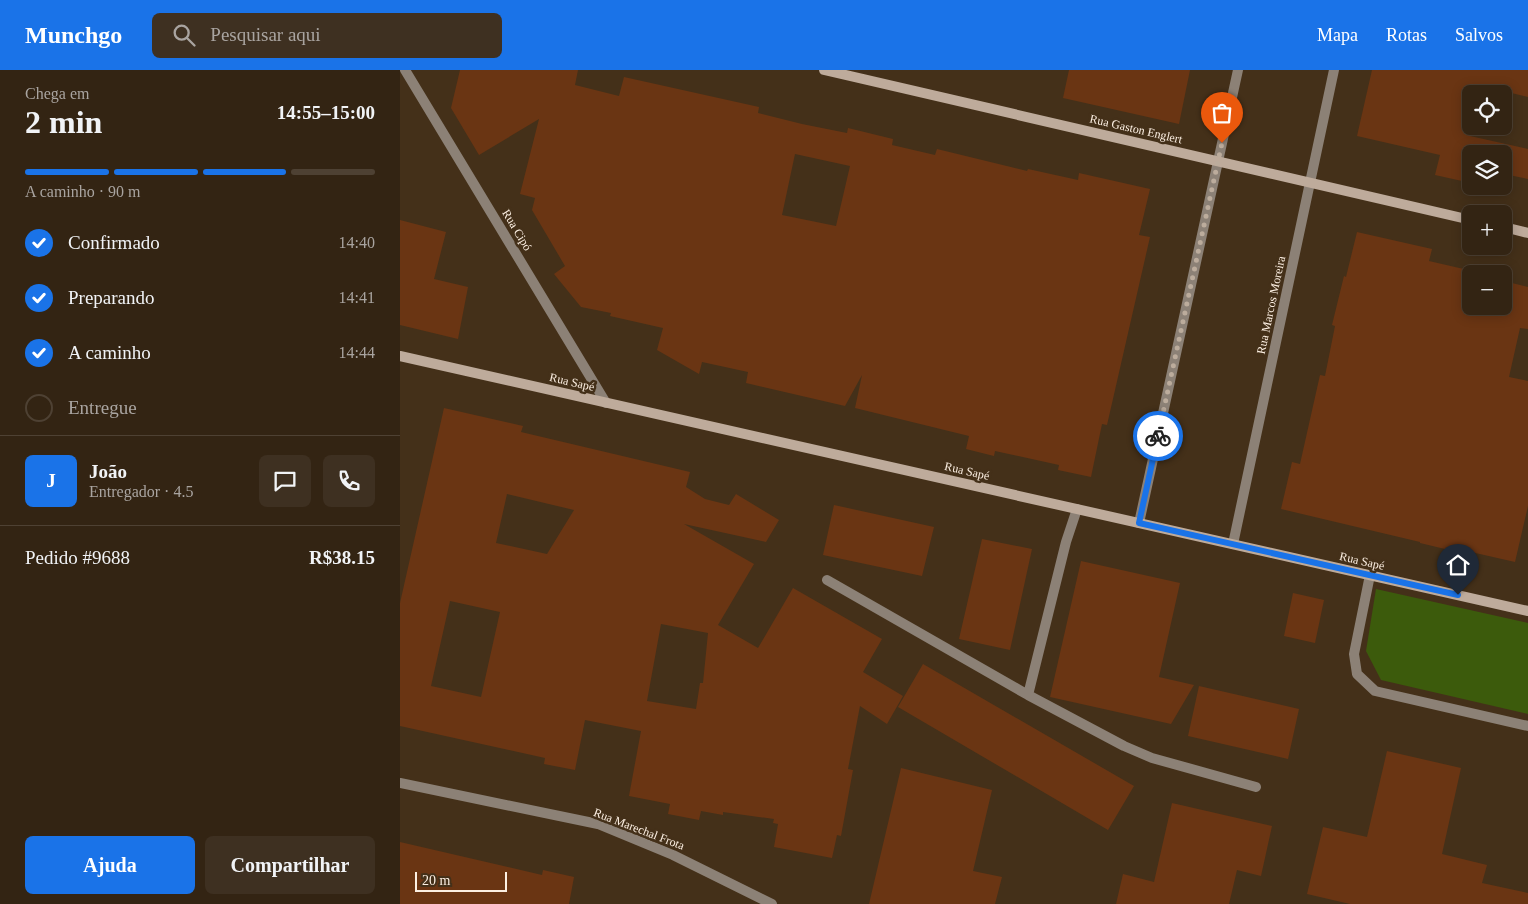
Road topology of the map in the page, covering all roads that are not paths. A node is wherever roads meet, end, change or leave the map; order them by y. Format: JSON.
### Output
{"nodes":[{"id":1,"x":405,"y":70,"type":"edge"},
{"id":2,"x":824,"y":70,"type":"edge"},
{"id":3,"x":1238,"y":70,"type":"edge"},
{"id":4,"x":1334,"y":70,"type":"edge"},
{"id":5,"x":1218,"y":161,"type":"junction"},
{"id":6,"x":1310,"y":182,"type":"junction"},
{"id":7,"x":1462,"y":218,"type":"edge"},
{"id":8,"x":1512,"y":229,"type":"edge"},
{"id":9,"x":1528,"y":233,"type":"edge"},
{"id":10,"x":400,"y":356,"type":"edge"},
{"id":11,"x":606,"y":403,"type":"junction"},
{"id":12,"x":1077,"y":509,"type":"junction"},
{"id":13,"x":1139,"y":523,"type":"junction"},
{"id":14,"x":1233,"y":544,"type":"junction"},
{"id":15,"x":1370,"y":575,"type":"junction"},
{"id":16,"x":827,"y":580,"type":"dead end"},
{"id":17,"x":1528,"y":611,"type":"edge"},
{"id":18,"x":1028,"y":695,"type":"junction"},
{"id":19,"x":1528,"y":726,"type":"edge"},
{"id":20,"x":400,"y":783,"type":"edge"},
{"id":21,"x":1256,"y":787,"type":"dead end"},
{"id":22,"x":772,"y":904,"type":"edge"}],
"edges":[{"from":1,"to":11,"type":"street","name":"Rua Cipó"},
{"from":2,"to":5,"type":"street","name":"Rua Gaston Englert"},
{"from":3,"to":5,"type":"street"},
{"from":4,"to":6,"type":"street","name":"Rua Marcos Moreira"},
{"from":5,"to":6,"type":"street","name":"Rua Gaston Englert"},
{"from":5,"to":13,"type":"street"},
{"from":6,"to":7,"type":"street","name":"Rua Gaston Englert"},
{"from":6,"to":14,"type":"street","name":"Rua Marcos Moreira"},
{"from":8,"to":9,"type":"street"},
{"from":10,"to":11,"type":"street","name":"Rua Sapé"},
{"from":11,"to":12,"type":"street","name":"Rua Sapé"},
{"from":12,"to":13,"type":"street","name":"Rua Sapé"},
{"from":12,"to":18,"type":"street"},
{"from":13,"to":14,"type":"street","name":"Rua Sapé"},
{"from":14,"to":15,"type":"street","name":"Rua Sapé"},
{"from":15,"to":17,"type":"street","name":"Rua Sapé"},
{"from":15,"to":19,"type":"street"},
{"from":16,"to":18,"type":"street"},
{"from":18,"to":21,"type":"street"},
{"from":20,"to":22,"type":"street","name":"Rua Marechal Frota"}]}
